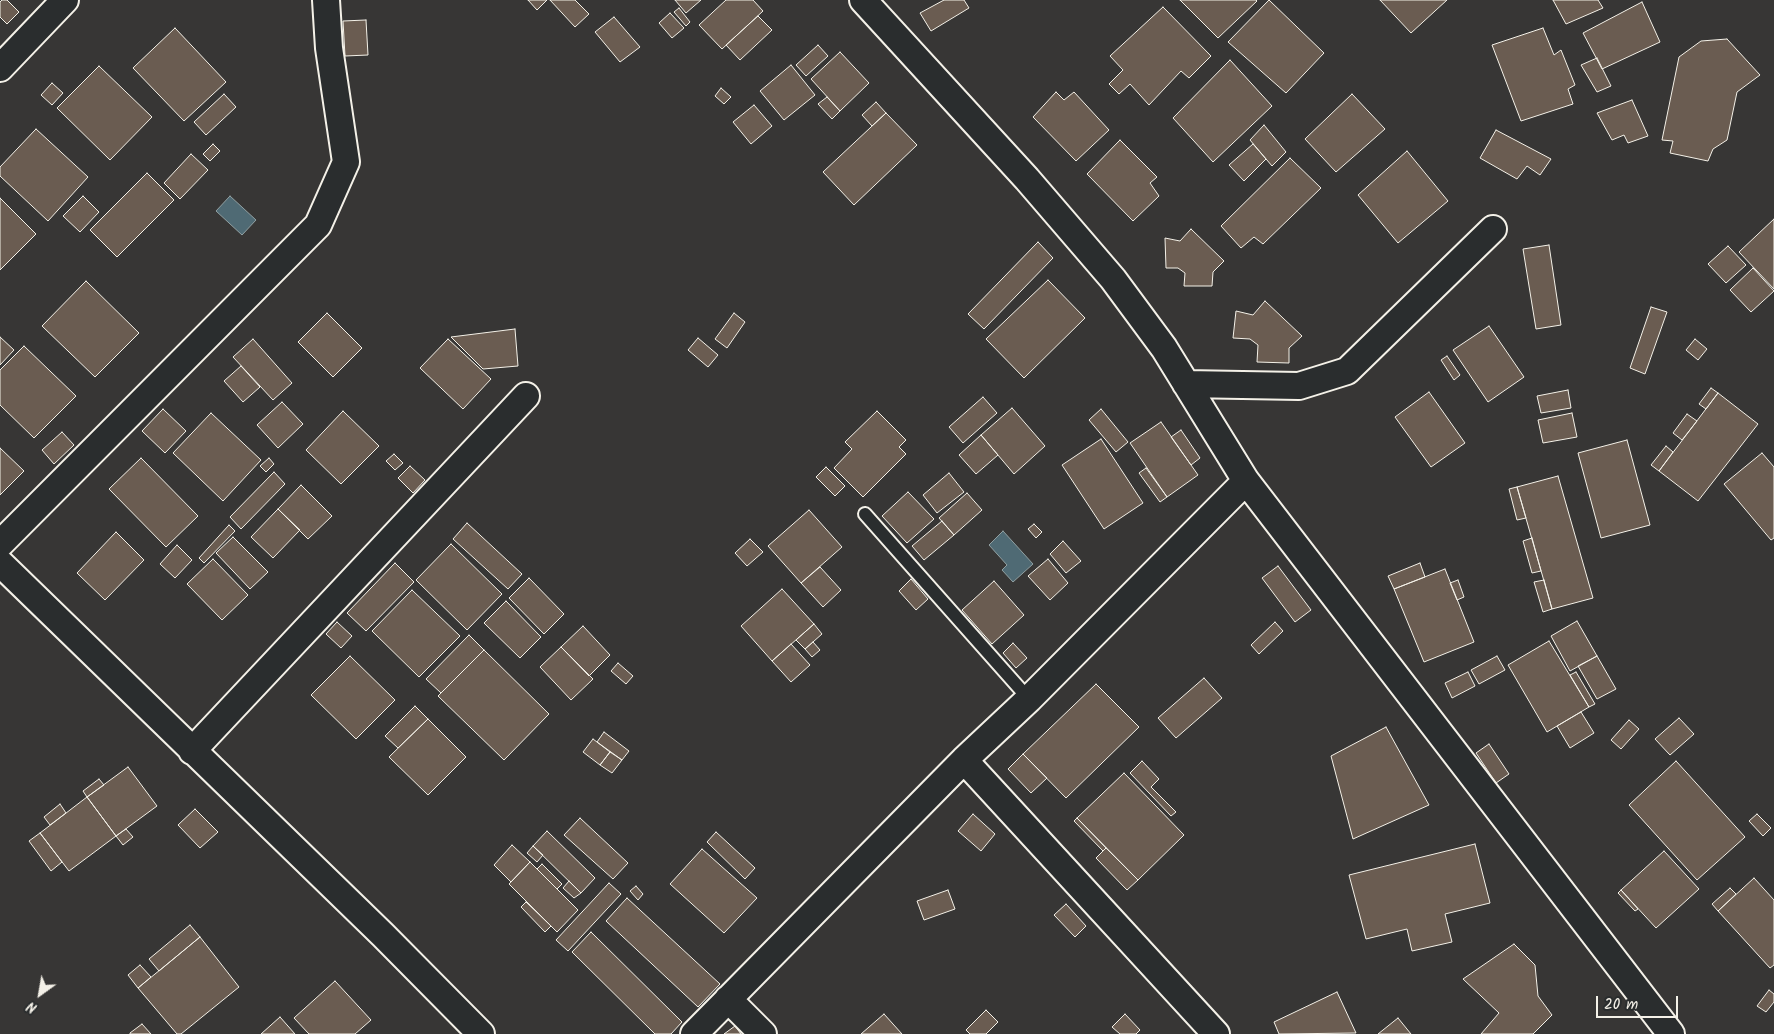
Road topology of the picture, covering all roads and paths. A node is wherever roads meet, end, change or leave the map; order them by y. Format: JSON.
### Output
{"nodes":[{"id":1,"x":65,"y":0,"type":"edge"},
{"id":2,"x":326,"y":0,"type":"edge"},
{"id":3,"x":863,"y":0,"type":"edge"},
{"id":4,"x":0,"y":68,"type":"edge"},
{"id":5,"x":1493,"y":229,"type":"dead end"},
{"id":6,"x":1186,"y":384,"type":"junction"},
{"id":7,"x":526,"y":396,"type":"dead end"},
{"id":8,"x":1246,"y":481,"type":"junction"},
{"id":9,"x":865,"y":514,"type":"dead end"},
{"id":10,"x":0,"y":544,"type":"edge"},
{"id":11,"x":0,"y":563,"type":"edge"},
{"id":12,"x":1029,"y":699,"type":"junction"},
{"id":13,"x":192,"y":751,"type":"junction"},
{"id":14,"x":964,"y":760,"type":"junction"},
{"id":15,"x":728,"y":999,"type":"junction"},
{"id":16,"x":481,"y":1034,"type":"edge"},
{"id":17,"x":694,"y":1034,"type":"edge"},
{"id":18,"x":763,"y":1034,"type":"edge"},
{"id":19,"x":1216,"y":1034,"type":"edge"},
{"id":20,"x":1671,"y":1034,"type":"edge"}],
"edges":[{"from":1,"to":4,"type":"street"},
{"from":2,"to":10,"type":"street"},
{"from":3,"to":6,"type":"street"},
{"from":5,"to":6,"type":"street"},
{"from":6,"to":8,"type":"street"},
{"from":7,"to":13,"type":"street"},
{"from":8,"to":12,"type":"street"},
{"from":8,"to":20,"type":"street"},
{"from":9,"to":12,"type":"lane"},
{"from":11,"to":13,"type":"street"},
{"from":12,"to":14,"type":"street"},
{"from":13,"to":16,"type":"street"},
{"from":14,"to":15,"type":"street"},
{"from":14,"to":19,"type":"street"},
{"from":15,"to":17,"type":"street"},
{"from":15,"to":18,"type":"street"}]}
